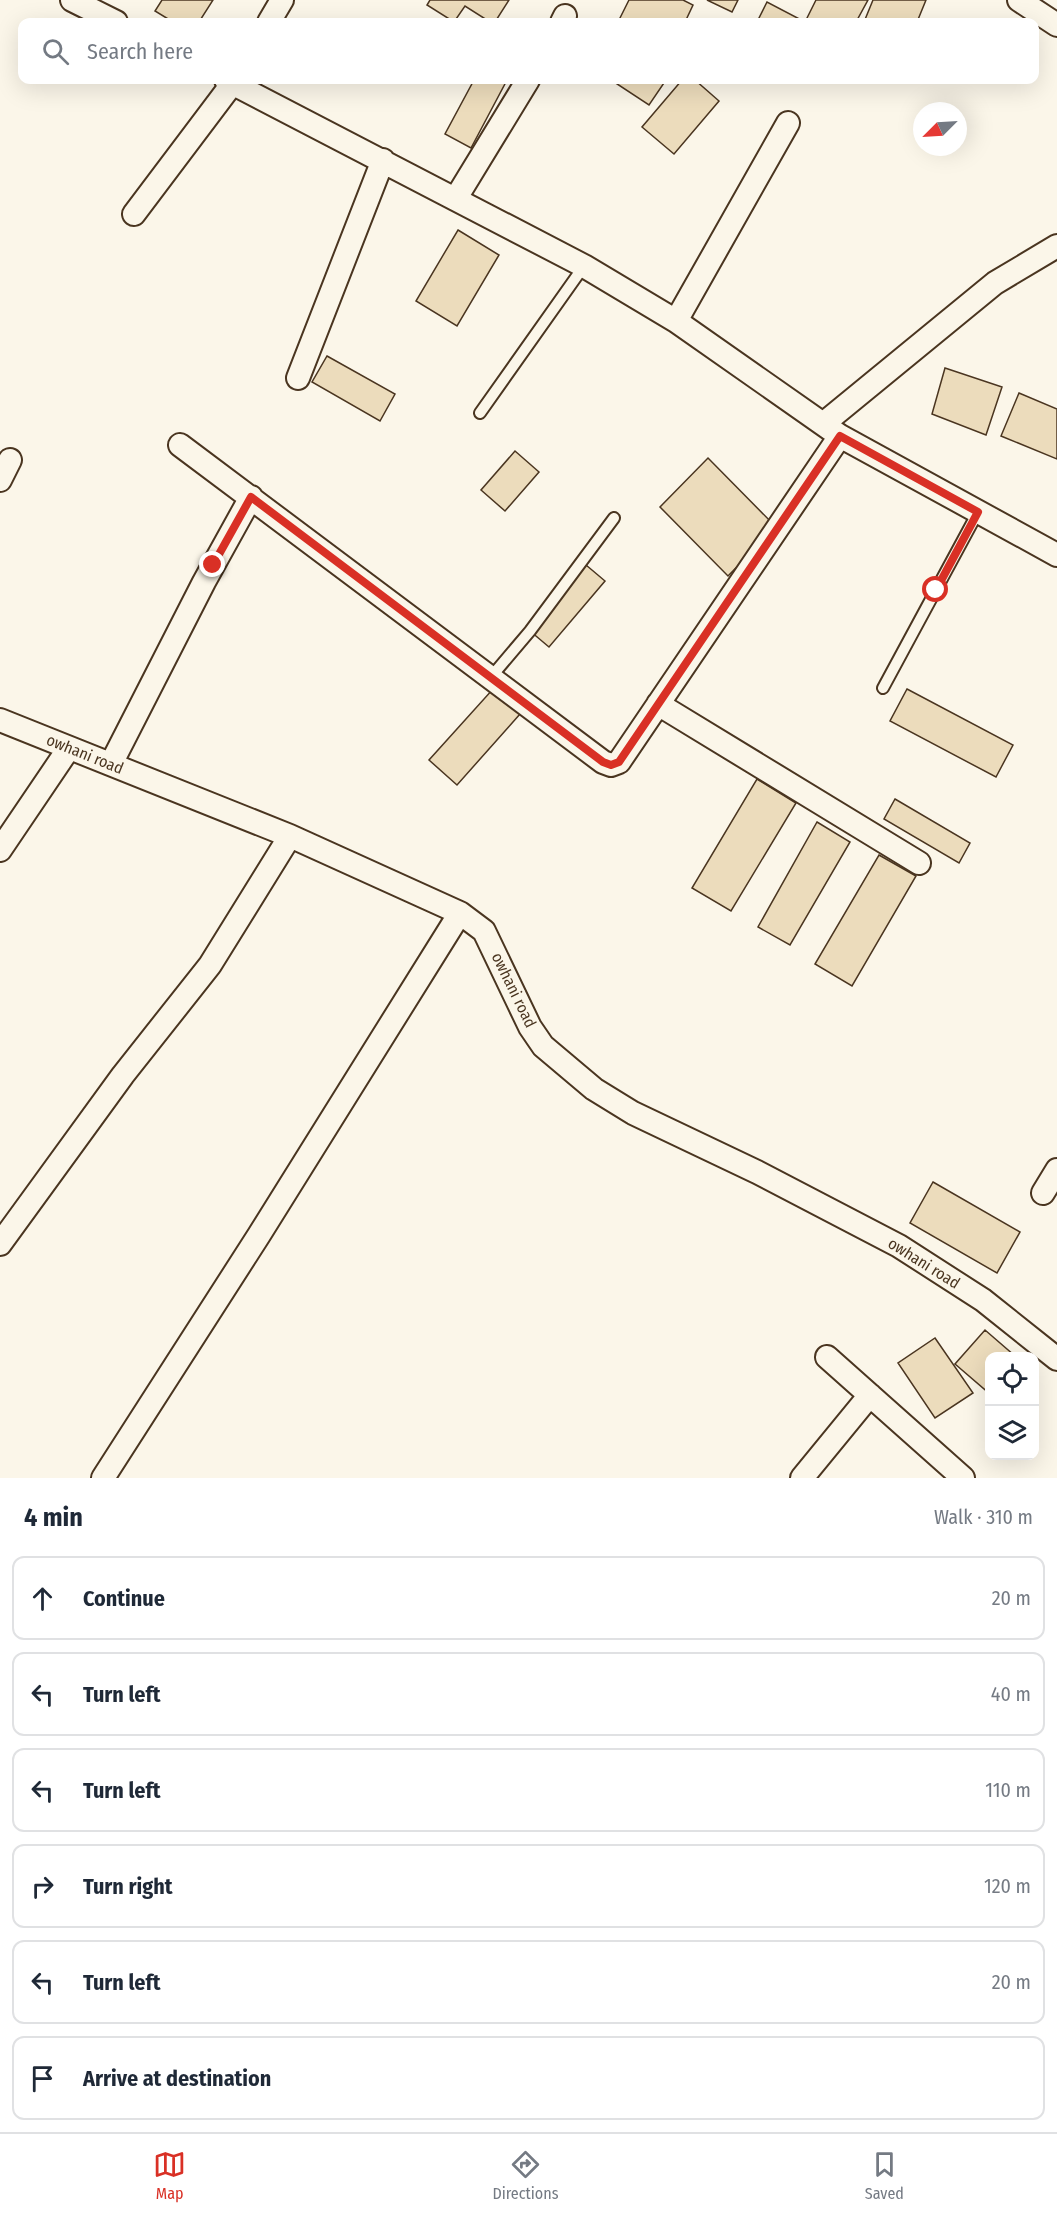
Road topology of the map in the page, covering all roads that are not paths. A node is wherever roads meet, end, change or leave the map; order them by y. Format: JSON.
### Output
{"nodes":[{"id":1,"x":72,"y":0,"type":"edge"},
{"id":2,"x":282,"y":0,"type":"edge"},
{"id":3,"x":1019,"y":0,"type":"edge"},
{"id":4,"x":108,"y":18,"type":"edge"},
{"id":5,"x":271,"y":18,"type":"edge"},
{"id":6,"x":1057,"y":25,"type":"edge"},
{"id":7,"x":230,"y":84,"type":"edge"},
{"id":8,"x":238,"y":84,"type":"edge"},
{"id":9,"x":526,"y":84,"type":"edge"},
{"id":10,"x":788,"y":123,"type":"dead end"},
{"id":11,"x":383,"y":160,"type":"junction"},
{"id":12,"x":456,"y":198,"type":"junction"},
{"id":13,"x":134,"y":214,"type":"dead end"},
{"id":14,"x":1057,"y":246,"type":"edge"},
{"id":15,"x":584,"y":267,"type":"junction"},
{"id":16,"x":676,"y":321,"type":"junction"},
{"id":17,"x":298,"y":378,"type":"dead end"},
{"id":18,"x":480,"y":413,"type":"dead end"},
{"id":19,"x":832,"y":430,"type":"junction"},
{"id":20,"x":180,"y":445,"type":"dead end"},
{"id":21,"x":251,"y":497,"type":"junction"},
{"id":22,"x":978,"y":512,"type":"junction"},
{"id":23,"x":614,"y":518,"type":"dead end"},
{"id":24,"x":1057,"y":555,"type":"edge"},
{"id":25,"x":491,"y":677,"type":"junction"},
{"id":26,"x":883,"y":688,"type":"dead end"},
{"id":27,"x":658,"y":704,"type":"junction"},
{"id":28,"x":0,"y":720,"type":"edge"},
{"id":29,"x":69,"y":748,"type":"junction"},
{"id":30,"x":111,"y":764,"type":"junction"},
{"id":31,"x":290,"y":836,"type":"junction"},
{"id":32,"x":0,"y":850,"type":"edge"},
{"id":33,"x":919,"y":863,"type":"dead end"},
{"id":34,"x":460,"y":913,"type":"junction"},
{"id":35,"x":1057,"y":1170,"type":"edge"},
{"id":36,"x":1043,"y":1193,"type":"dead end"},
{"id":37,"x":0,"y":1244,"type":"edge"},
{"id":38,"x":827,"y":1357,"type":"dead end"},
{"id":39,"x":1057,"y":1359,"type":"edge"},
{"id":40,"x":870,"y":1395,"type":"junction"},
{"id":41,"x":103,"y":1478,"type":"edge"},
{"id":42,"x":802,"y":1478,"type":"edge"},
{"id":43,"x":963,"y":1478,"type":"edge"}],
"edges":[{"from":1,"to":4,"type":"street"},
{"from":2,"to":5,"type":"street"},
{"from":3,"to":6,"type":"street"},
{"from":7,"to":13,"type":"street"},
{"from":8,"to":11,"type":"street"},
{"from":9,"to":12,"type":"street"},
{"from":10,"to":16,"type":"street"},
{"from":11,"to":12,"type":"street"},
{"from":11,"to":17,"type":"street"},
{"from":12,"to":15,"type":"street"},
{"from":14,"to":19,"type":"street"},
{"from":15,"to":16,"type":"street"},
{"from":15,"to":18,"type":"lane"},
{"from":16,"to":19,"type":"street"},
{"from":19,"to":22,"type":"street"},
{"from":19,"to":27,"type":"street"},
{"from":20,"to":21,"type":"street"},
{"from":21,"to":25,"type":"street"},
{"from":21,"to":30,"type":"street"},
{"from":22,"to":24,"type":"street"},
{"from":22,"to":26,"type":"lane"},
{"from":23,"to":25,"type":"lane"},
{"from":25,"to":27,"type":"street"},
{"from":27,"to":33,"type":"street"},
{"from":28,"to":29,"type":"street","name":"owhani road"},
{"from":29,"to":30,"type":"street","name":"owhani road"},
{"from":29,"to":32,"type":"street"},
{"from":30,"to":31,"type":"street","name":"owhani road"},
{"from":31,"to":34,"type":"street","name":"owhani road"},
{"from":31,"to":37,"type":"street"},
{"from":34,"to":39,"type":"street","name":"owhani road"},
{"from":34,"to":41,"type":"street"},
{"from":35,"to":36,"type":"street"},
{"from":38,"to":40,"type":"street"},
{"from":40,"to":42,"type":"street"},
{"from":40,"to":43,"type":"street"}]}
